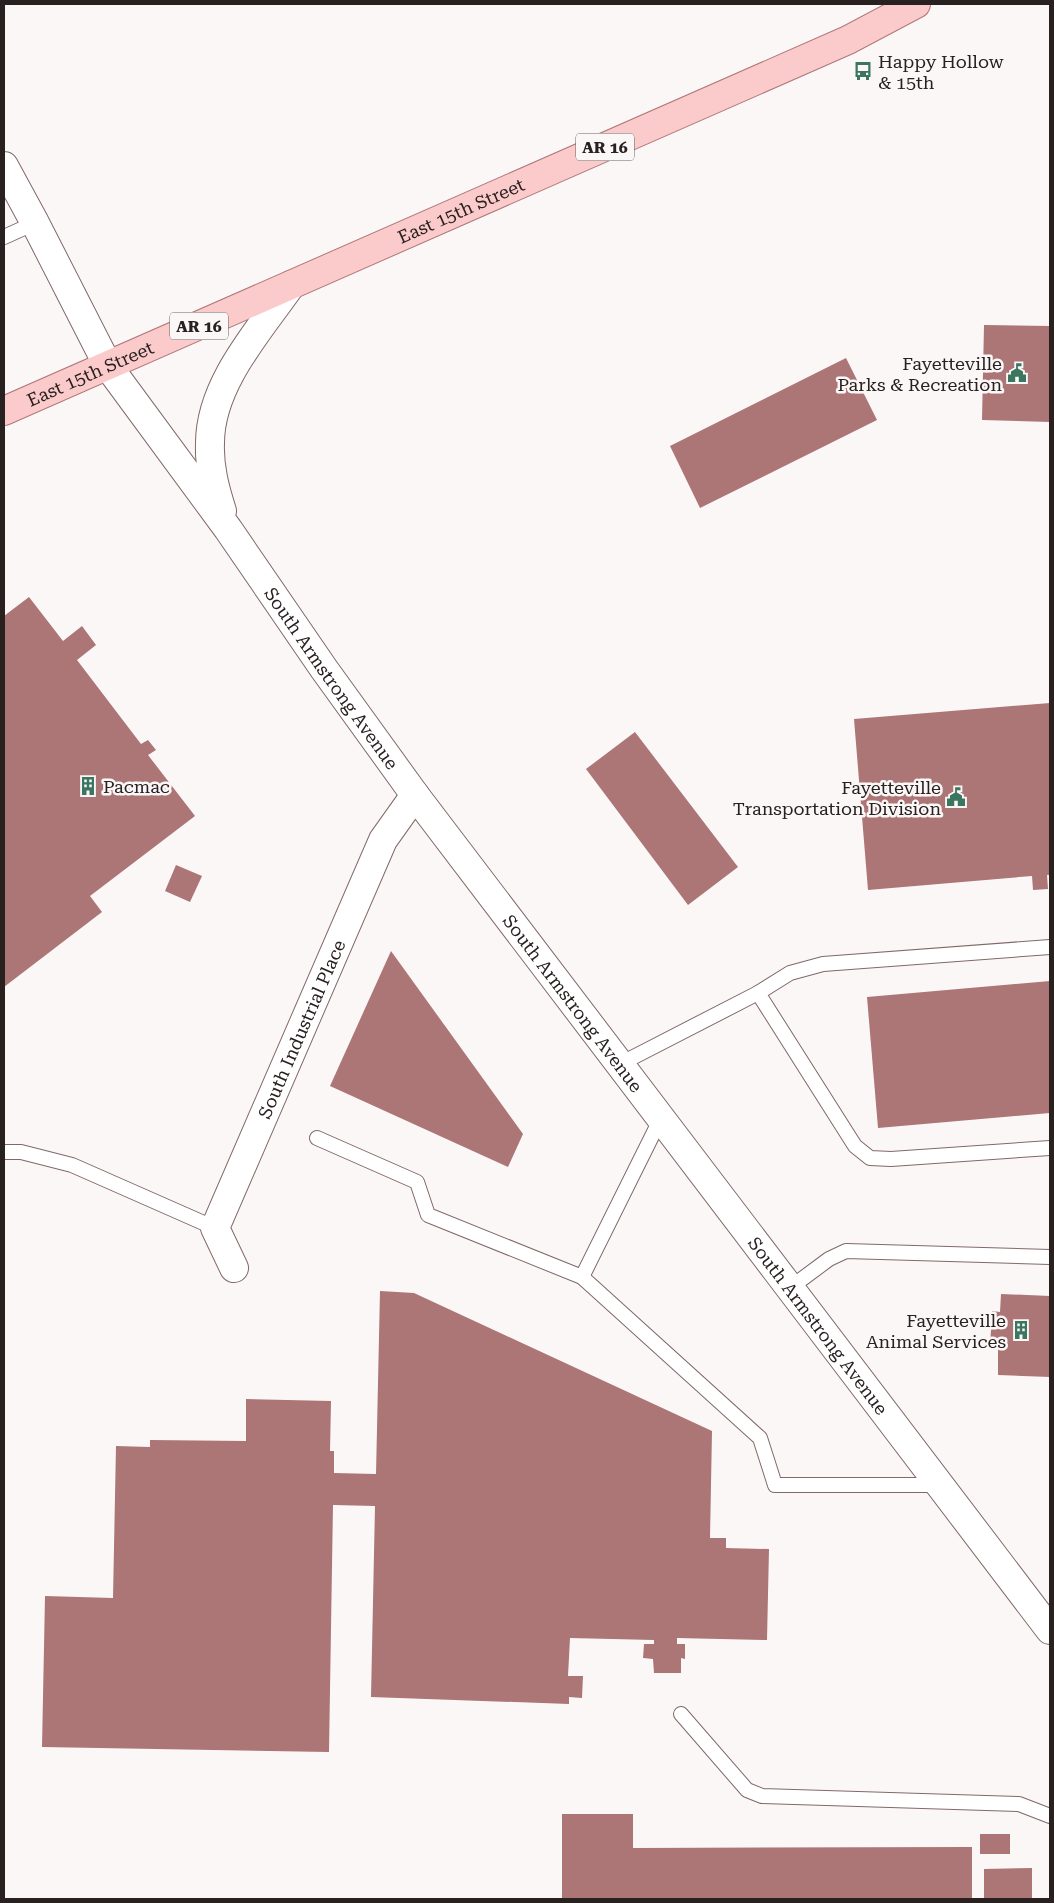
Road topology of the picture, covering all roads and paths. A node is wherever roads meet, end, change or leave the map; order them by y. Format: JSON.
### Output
{"nodes":[{"id":1,"x":916,"y":4,"type":"edge"},
{"id":2,"x":4,"y":166,"type":"edge"},
{"id":3,"x":35,"y":223,"type":"junction"},
{"id":4,"x":4,"y":237,"type":"edge"},
{"id":5,"x":291,"y":285,"type":"junction"},
{"id":6,"x":108,"y":366,"type":"junction"},
{"id":7,"x":4,"y":411,"type":"edge"},
{"id":8,"x":228,"y":529,"type":"junction"},
{"id":9,"x":415,"y":795,"type":"junction"},
{"id":10,"x":1050,"y":947,"type":"edge"},
{"id":11,"x":758,"y":993,"type":"junction"},
{"id":12,"x":620,"y":1064,"type":"junction"},
{"id":13,"x":661,"y":1118,"type":"junction"},
{"id":14,"x":317,"y":1138,"type":"dead end"},
{"id":15,"x":1050,"y":1148,"type":"edge"},
{"id":16,"x":4,"y":1152,"type":"edge"},
{"id":17,"x":215,"y":1228,"type":"junction"},
{"id":18,"x":1050,"y":1258,"type":"edge"},
{"id":19,"x":234,"y":1268,"type":"dead end"},
{"id":20,"x":582,"y":1277,"type":"junction"},
{"id":21,"x":790,"y":1288,"type":"junction"},
{"id":22,"x":939,"y":1485,"type":"junction"},
{"id":23,"x":1050,"y":1630,"type":"edge"},
{"id":24,"x":681,"y":1714,"type":"dead end"},
{"id":25,"x":1050,"y":1816,"type":"edge"}],
"edges":[{"from":1,"to":5,"type":"main road","name":"East 15th Street","number":"AR 16"},
{"from":2,"to":3,"type":"street","name":"South Armstrong Avenue"},
{"from":3,"to":4,"type":"lane"},
{"from":3,"to":6,"type":"street","name":"South Armstrong Avenue"},
{"from":5,"to":6,"type":"main road","name":"East 15th Street","number":"AR 16"},
{"from":5,"to":8,"type":"street"},
{"from":6,"to":7,"type":"main road","name":"East 15th Street","number":"AR 16"},
{"from":6,"to":8,"type":"street","name":"South Armstrong Avenue"},
{"from":8,"to":9,"type":"street","name":"South Armstrong Avenue"},
{"from":9,"to":12,"type":"street","name":"South Armstrong Avenue"},
{"from":9,"to":17,"type":"street","name":"South Industrial Place"},
{"from":10,"to":11,"type":"lane"},
{"from":11,"to":12,"type":"lane"},
{"from":11,"to":15,"type":"lane"},
{"from":12,"to":13,"type":"street","name":"South Armstrong Avenue"},
{"from":13,"to":20,"type":"lane"},
{"from":13,"to":21,"type":"street","name":"South Armstrong Avenue"},
{"from":14,"to":20,"type":"lane"},
{"from":16,"to":17,"type":"lane"},
{"from":17,"to":19,"type":"street"},
{"from":18,"to":21,"type":"lane"},
{"from":20,"to":22,"type":"lane"},
{"from":21,"to":22,"type":"street","name":"South Armstrong Avenue"},
{"from":22,"to":23,"type":"street","name":"South Armstrong Avenue"},
{"from":24,"to":25,"type":"lane"}]}
